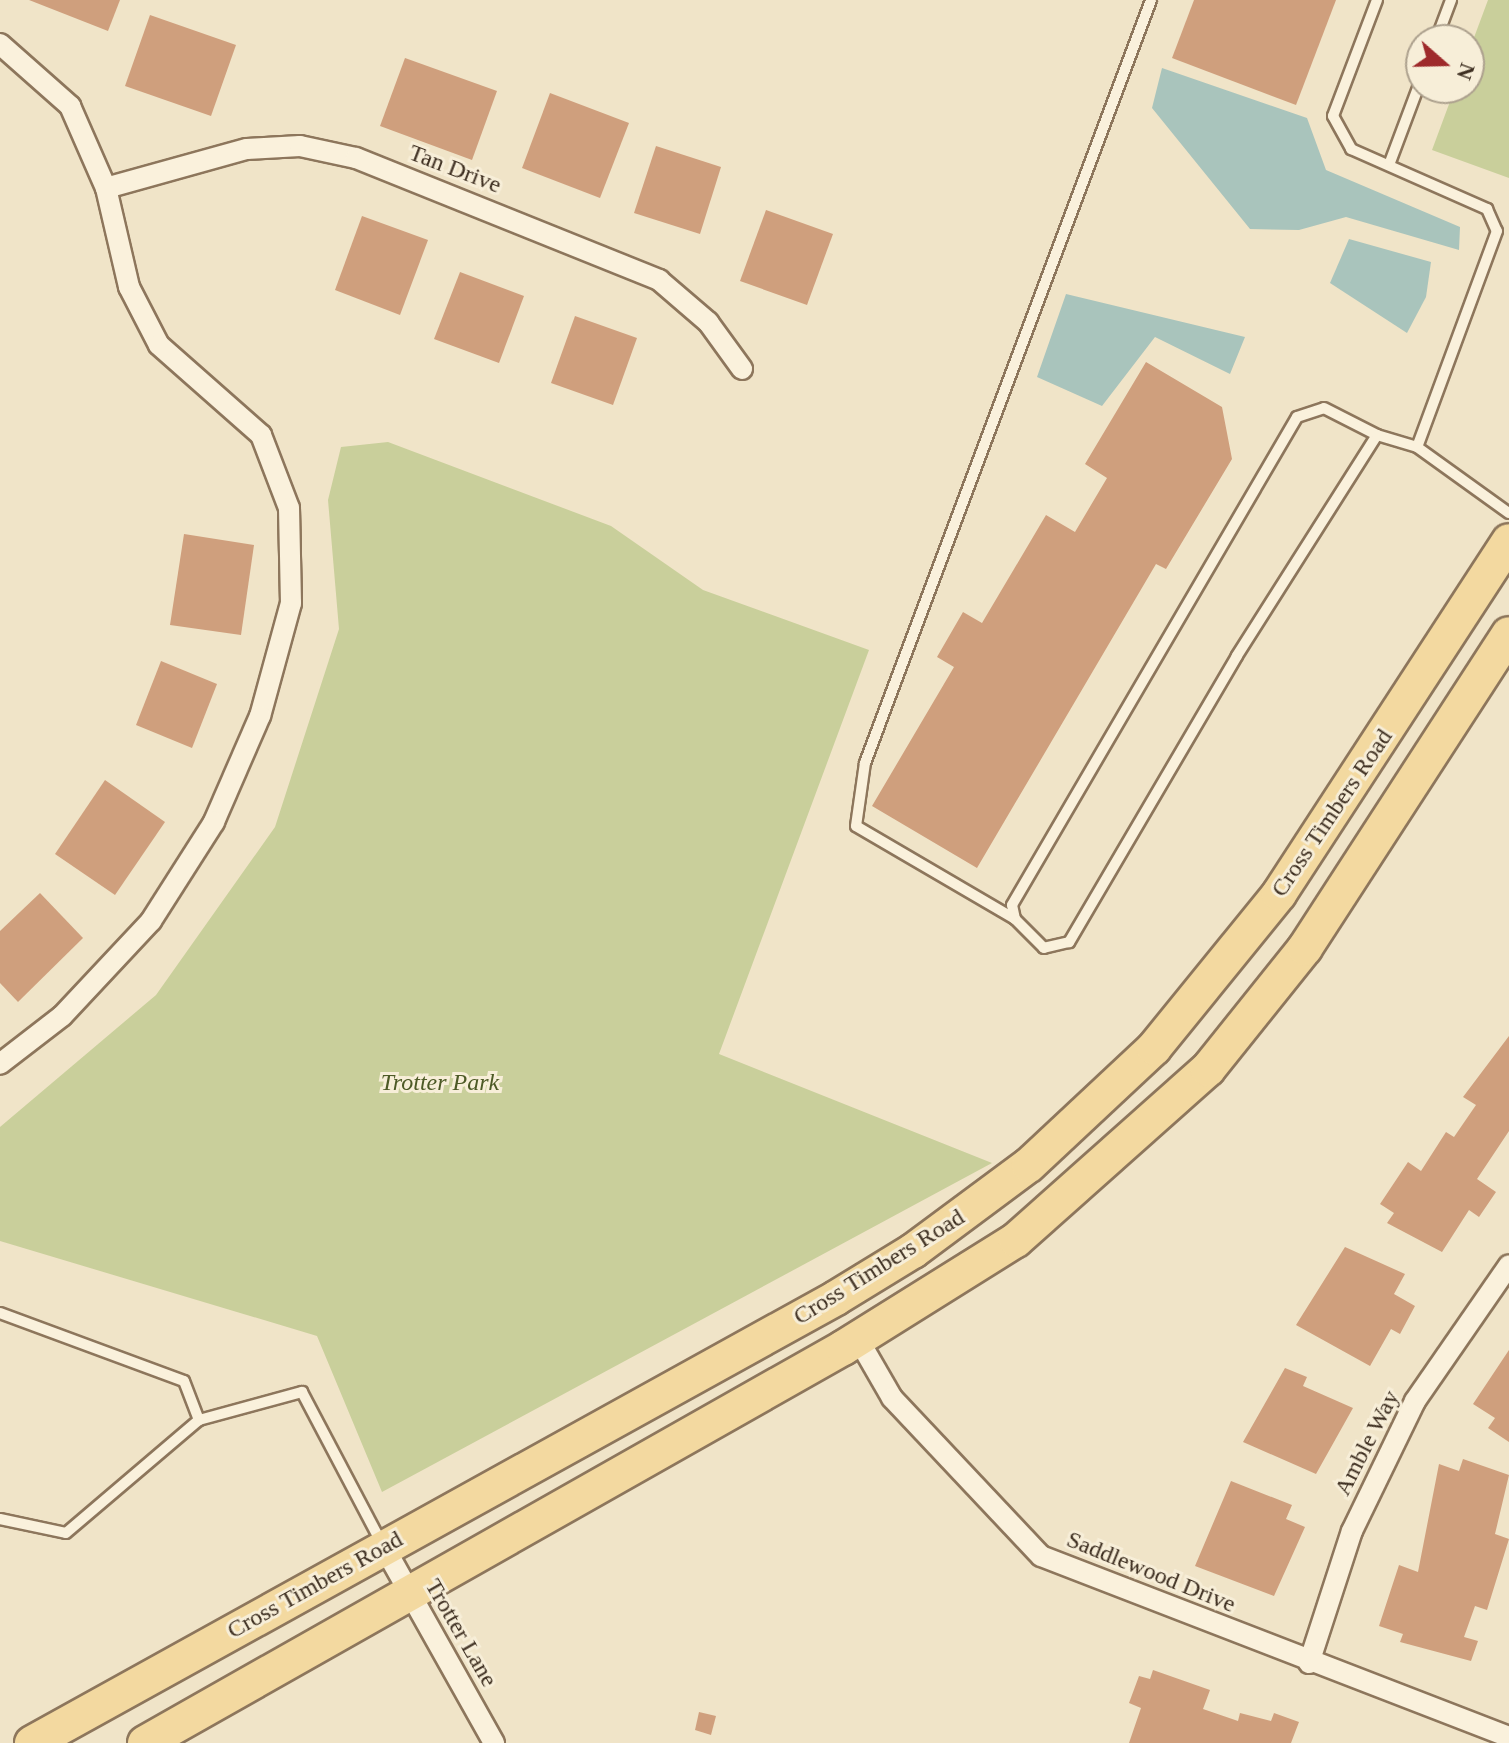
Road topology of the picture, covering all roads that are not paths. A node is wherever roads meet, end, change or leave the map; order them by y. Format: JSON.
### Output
{"nodes":[{"id":1,"x":1151,"y":0,"type":"edge"},
{"id":2,"x":1377,"y":0,"type":"edge"},
{"id":3,"x":1451,"y":0,"type":"edge"},
{"id":4,"x":1442,"y":24,"type":"edge"},
{"id":5,"x":0,"y":44,"type":"edge"},
{"id":6,"x":1412,"y":104,"type":"edge"},
{"id":7,"x":1389,"y":165,"type":"junction"},
{"id":8,"x":106,"y":188,"type":"junction"},
{"id":9,"x":742,"y":369,"type":"dead end"},
{"id":10,"x":1377,"y":435,"type":"junction"},
{"id":11,"x":1417,"y":447,"type":"junction"},
{"id":12,"x":1509,"y":513,"type":"edge"},
{"id":13,"x":1509,"y":541,"type":"edge"},
{"id":14,"x":1509,"y":634,"type":"edge"},
{"id":15,"x":1015,"y":919,"type":"junction"},
{"id":16,"x":0,"y":1064,"type":"edge"},
{"id":17,"x":1509,"y":1265,"type":"edge"},
{"id":18,"x":0,"y":1313,"type":"edge"},
{"id":19,"x":858,"y":1339,"type":"junction"},
{"id":20,"x":199,"y":1420,"type":"junction"},
{"id":21,"x":0,"y":1519,"type":"edge"},
{"id":22,"x":384,"y":1547,"type":"junction"},
{"id":23,"x":408,"y":1594,"type":"junction"},
{"id":24,"x":1309,"y":1663,"type":"junction"},
{"id":25,"x":1509,"y":1737,"type":"edge"},
{"id":26,"x":32,"y":1743,"type":"edge"},
{"id":27,"x":145,"y":1743,"type":"edge"},
{"id":28,"x":494,"y":1743,"type":"edge"}],
"edges":[{"from":1,"to":15,"type":"lane"},
{"from":2,"to":7,"type":"lane"},
{"from":3,"to":4,"type":"lane"},
{"from":5,"to":8,"type":"street"},
{"from":6,"to":7,"type":"lane"},
{"from":7,"to":11,"type":"lane"},
{"from":8,"to":9,"type":"street","name":"Tan Drive"},
{"from":8,"to":16,"type":"street"},
{"from":10,"to":11,"type":"lane"},
{"from":10,"to":15,"type":"lane"},
{"from":10,"to":15,"type":"lane"},
{"from":11,"to":12,"type":"lane"},
{"from":13,"to":22,"type":"main road","name":"Cross Timbers Road"},
{"from":14,"to":19,"type":"main road","name":"Cross Timbers Road"},
{"from":17,"to":24,"type":"street","name":"Amble Way"},
{"from":18,"to":20,"type":"lane"},
{"from":19,"to":23,"type":"main road","name":"Cross Timbers Road"},
{"from":19,"to":24,"type":"street","name":"Saddlewood Drive"},
{"from":20,"to":21,"type":"lane"},
{"from":20,"to":22,"type":"lane"},
{"from":22,"to":23,"type":"street","name":"Trotter Lane"},
{"from":22,"to":26,"type":"main road","name":"Cross Timbers Road"},
{"from":23,"to":27,"type":"main road","name":"Cross Timbers Road"},
{"from":23,"to":28,"type":"street","name":"Trotter Lane"},
{"from":24,"to":25,"type":"street","name":"Saddlewood Drive"}]}
